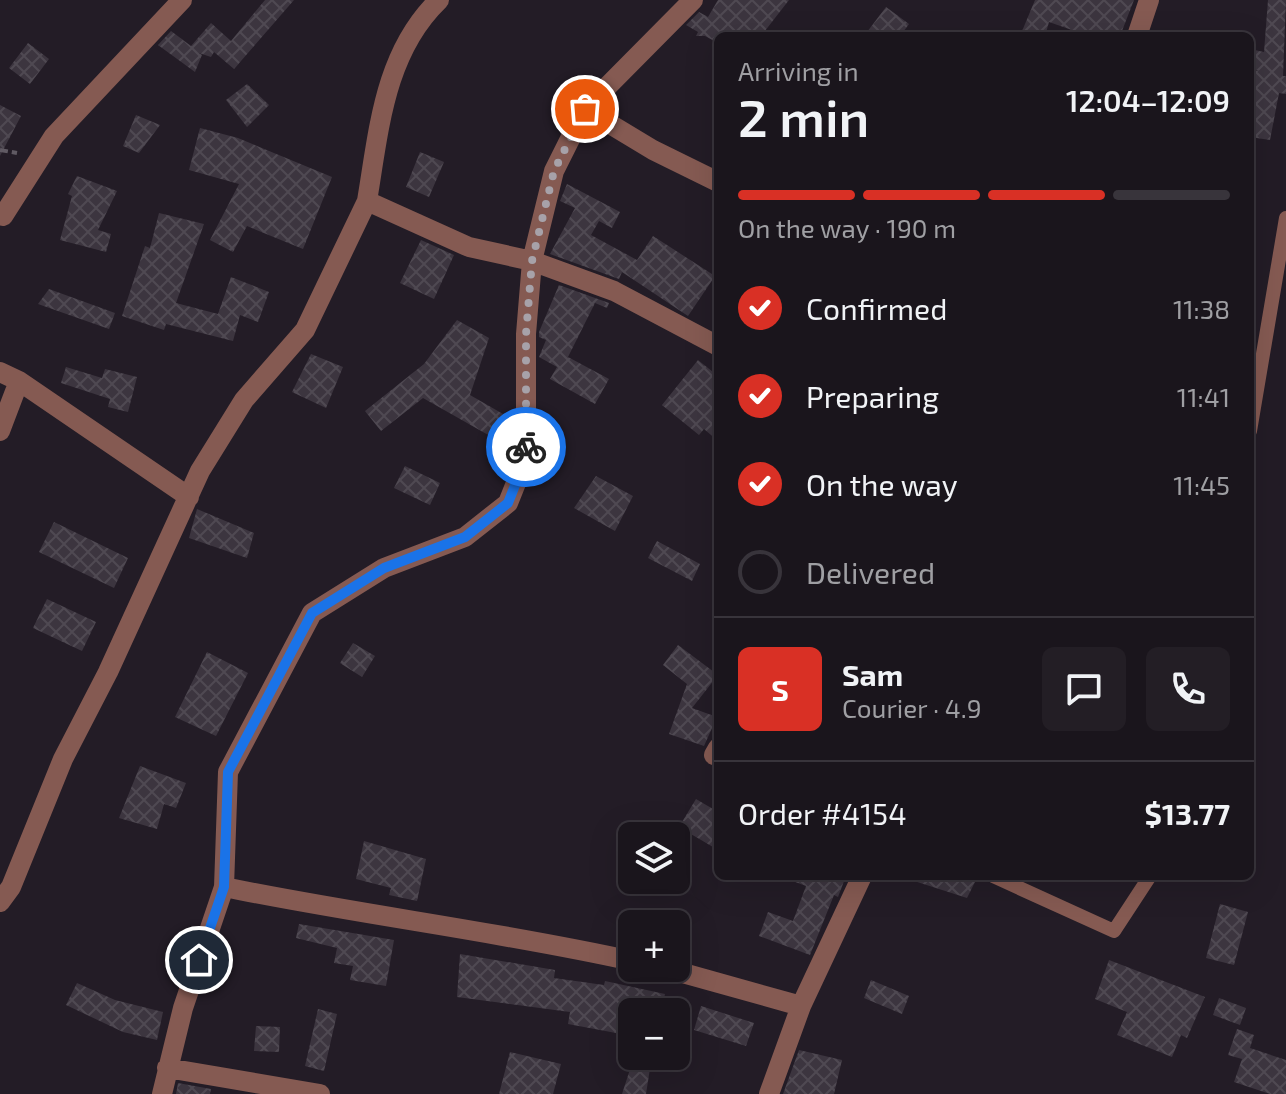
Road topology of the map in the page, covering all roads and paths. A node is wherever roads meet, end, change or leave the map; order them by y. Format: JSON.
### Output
{"nodes":[{"id":1,"x":182,"y":0,"type":"edge"},
{"id":2,"x":439,"y":0,"type":"edge"},
{"id":3,"x":693,"y":0,"type":"edge"},
{"id":4,"x":1149,"y":0,"type":"edge"},
{"id":5,"x":1138,"y":32,"type":"edge"},
{"id":6,"x":585,"y":109,"type":"junction"},
{"id":7,"x":714,"y":180,"type":"edge"},
{"id":8,"x":367,"y":201,"type":"junction"},
{"id":9,"x":3,"y":216,"type":"dead end"},
{"id":10,"x":1286,"y":218,"type":"edge"},
{"id":11,"x":532,"y":261,"type":"junction"},
{"id":12,"x":714,"y":344,"type":"edge"},
{"id":13,"x":9,"y":376,"type":"edge"},
{"id":14,"x":1254,"y":407,"type":"edge"},
{"id":15,"x":0,"y":431,"type":"edge"},
{"id":16,"x":189,"y":497,"type":"junction"},
{"id":17,"x":860,"y":880,"type":"edge"},
{"id":18,"x":1002,"y":880,"type":"edge"},
{"id":19,"x":1147,"y":880,"type":"edge"},
{"id":20,"x":224,"y":887,"type":"junction"},
{"id":21,"x":0,"y":902,"type":"edge"},
{"id":22,"x":618,"y":958,"type":"edge"},
{"id":23,"x":690,"y":975,"type":"edge"},
{"id":24,"x":801,"y":1006,"type":"junction"},
{"id":25,"x":167,"y":1068,"type":"junction"},
{"id":26,"x":162,"y":1094,"type":"edge"},
{"id":27,"x":320,"y":1094,"type":"edge"},
{"id":28,"x":769,"y":1094,"type":"edge"}],
"edges":[{"from":1,"to":9,"type":"street"},
{"from":2,"to":8,"type":"street"},
{"from":3,"to":6,"type":"street"},
{"from":4,"to":5,"type":"street"},
{"from":6,"to":7,"type":"street"},
{"from":6,"to":11,"type":"street"},
{"from":8,"to":11,"type":"street"},
{"from":8,"to":16,"type":"street"},
{"from":10,"to":14,"type":"lane"},
{"from":11,"to":12,"type":"street"},
{"from":11,"to":20,"type":"street"},
{"from":13,"to":15,"type":"street"},
{"from":13,"to":16,"type":"street"},
{"from":16,"to":21,"type":"street"},
{"from":17,"to":24,"type":"street"},
{"from":18,"to":19,"type":"lane"},
{"from":20,"to":22,"type":"street"},
{"from":20,"to":25,"type":"street"},
{"from":23,"to":24,"type":"street"},
{"from":24,"to":28,"type":"street"},
{"from":25,"to":26,"type":"street"},
{"from":25,"to":27,"type":"street"}]}
